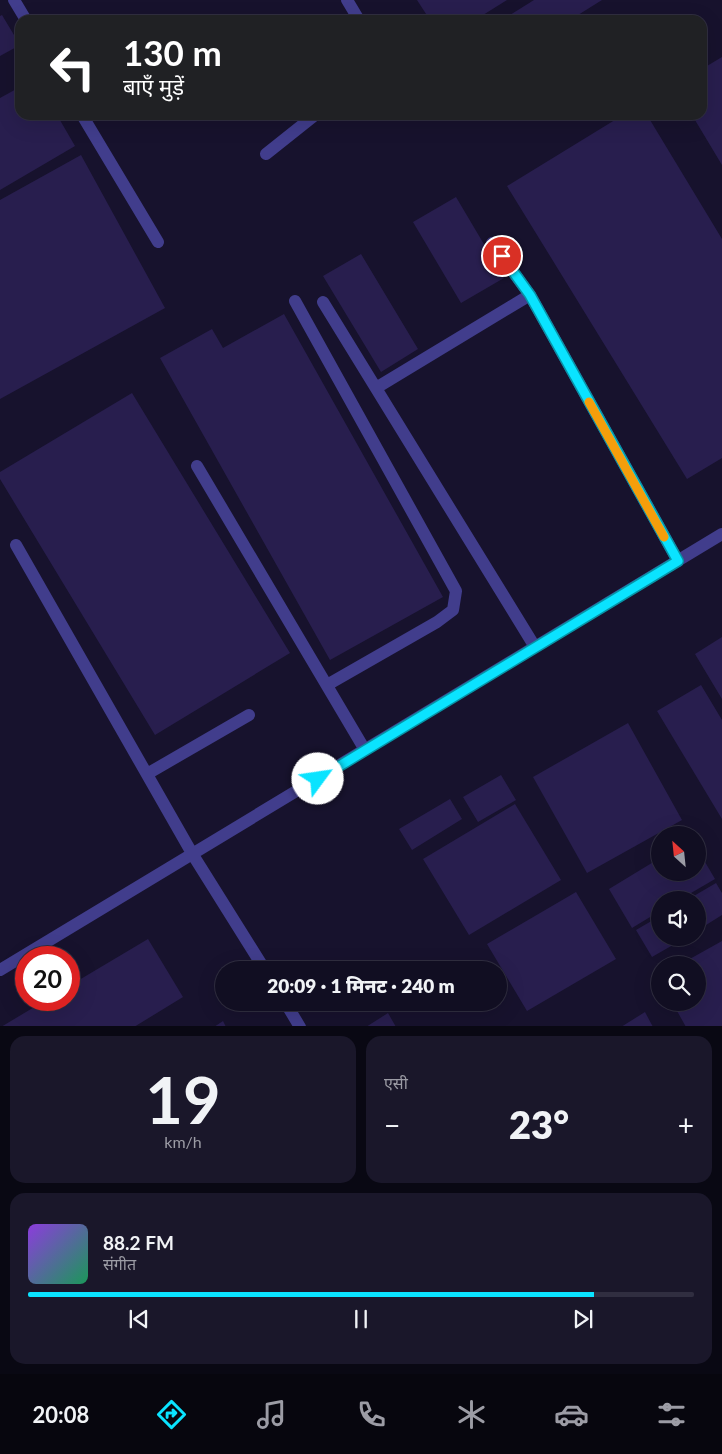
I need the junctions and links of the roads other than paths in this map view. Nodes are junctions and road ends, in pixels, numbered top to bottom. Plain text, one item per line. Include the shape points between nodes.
1 (14, 0) edge
2 (347, 0) edge
3 (23, 15) edge
4 (356, 15) edge
5 (85, 120) edge
6 (310, 120) edge
7 (266, 154) dead end
8 (158, 242) dead end
9 (492, 243) dead end
10 (530, 295) junction
11 (295, 301) dead end
12 (323, 302) dead end
13 (376, 388) junction
14 (197, 466) dead end
15 (722, 534) edge
16 (16, 545) dead end
17 (678, 561) junction
18 (536, 647) junction
19 (327, 685) junction
20 (249, 716) dead end
21 (365, 750) junction
22 (146, 774) junction
23 (193, 855) junction
24 (259, 961) edge
25 (0, 970) edge
26 (291, 1011) edge
27 (300, 1026) edge

1 - 3 lane
2 - 4 lane
5 - 8 lane
6 - 7 lane
9 - 10 lane
10 - 13 lane
10 - 17 lane
11 - 19 lane via 456,592 453,610 437,622
12 - 13 lane
13 - 18 lane
14 - 19 lane
15 - 17 lane
16 - 22 lane
17 - 18 lane
18 - 21 lane
19 - 21 lane
20 - 22 lane
21 - 23 lane
22 - 23 lane
23 - 24 lane
23 - 25 lane
26 - 27 lane

